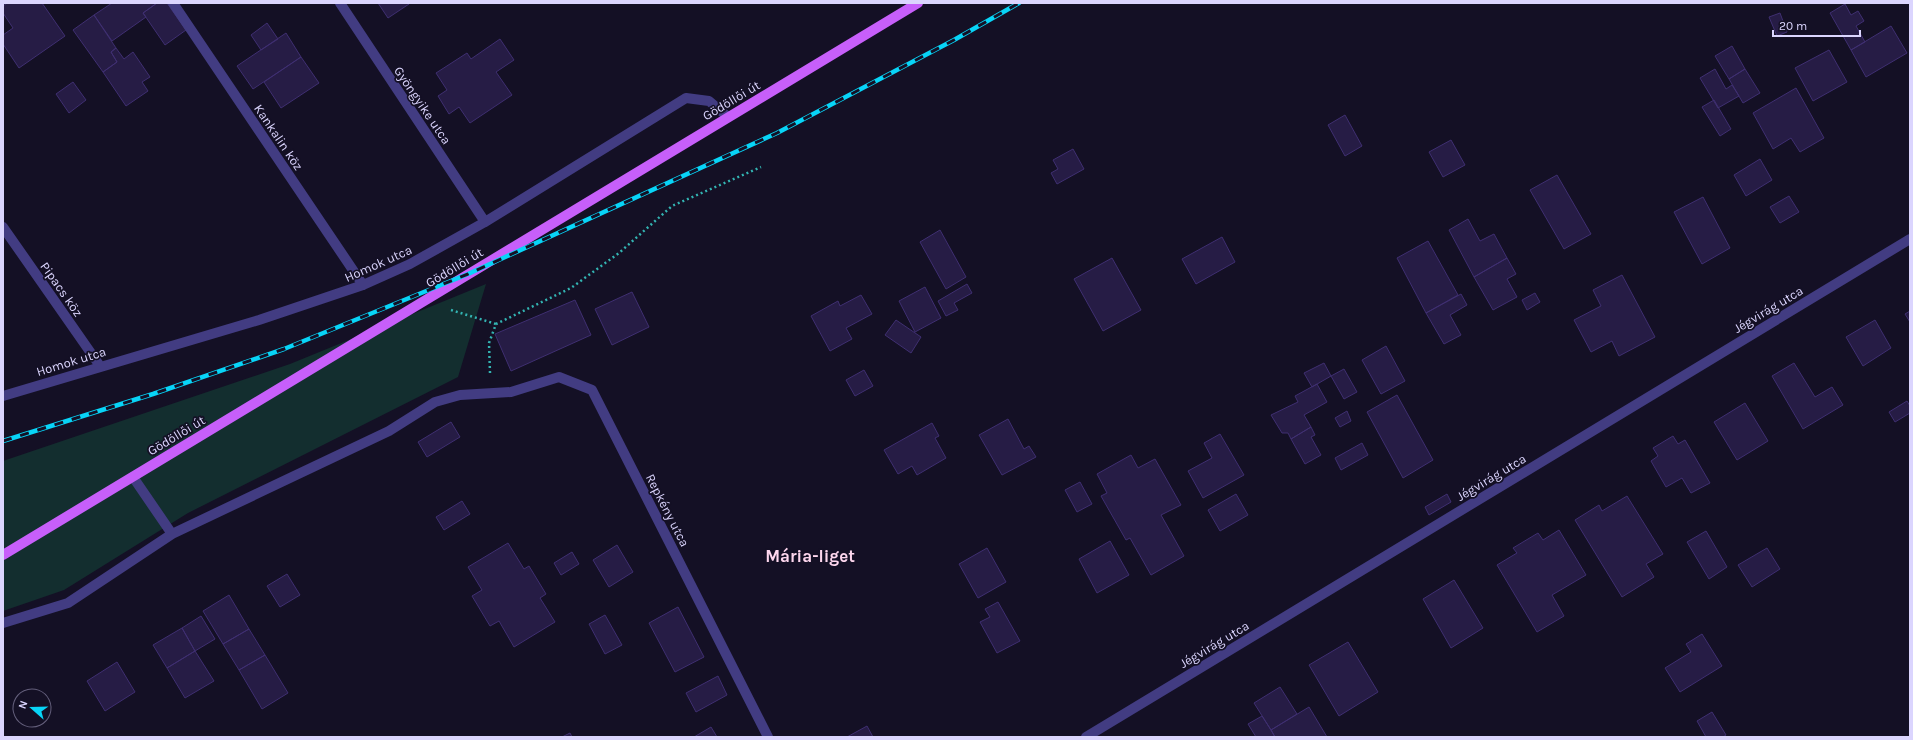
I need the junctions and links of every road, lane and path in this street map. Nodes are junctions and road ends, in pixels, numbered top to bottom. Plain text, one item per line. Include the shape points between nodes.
1 (173, 3) edge
2 (340, 3) edge
3 (918, 3) edge
4 (728, 117) junction
5 (761, 167) dead end
6 (485, 222) junction
7 (3, 227) edge
8 (1910, 239) edge
9 (363, 285) junction
10 (423, 301) junction
11 (496, 324) junction
12 (100, 366) junction
13 (491, 394) junction
14 (3, 396) edge
15 (133, 476) junction
16 (172, 534) junction
17 (3, 555) edge
18 (3, 623) edge
19 (768, 737) edge
20 (1086, 737) edge

1 - 9 street, Kankalin köz
2 - 6 street, Gyöngyike utca
3 - 4 main road, Gödöllői út
4 - 6 street, Homok utca via 709,101 686,98
4 - 10 main road, Gödöllői út
5 - 11 path via 672,206 619,253 572,288
6 - 9 street, Homok utca via 410,264
7 - 12 street, Pipacs köz
8 - 20 street, Jégvirág utca
9 - 12 street, Homok utca via 259,320
10 - 11 path
10 - 15 main road, Gödöllői út
11 - 13 path via 489,343
12 - 14 street, Homok utca
13 - 16 street, Repkény utca via 460,395 435,402 389,431
13 - 19 street, Repkény utca via 511,392 559,377 592,390
15 - 16 street
15 - 17 main road, Gödöllői út
16 - 18 street, Repkény utca via 68,603

